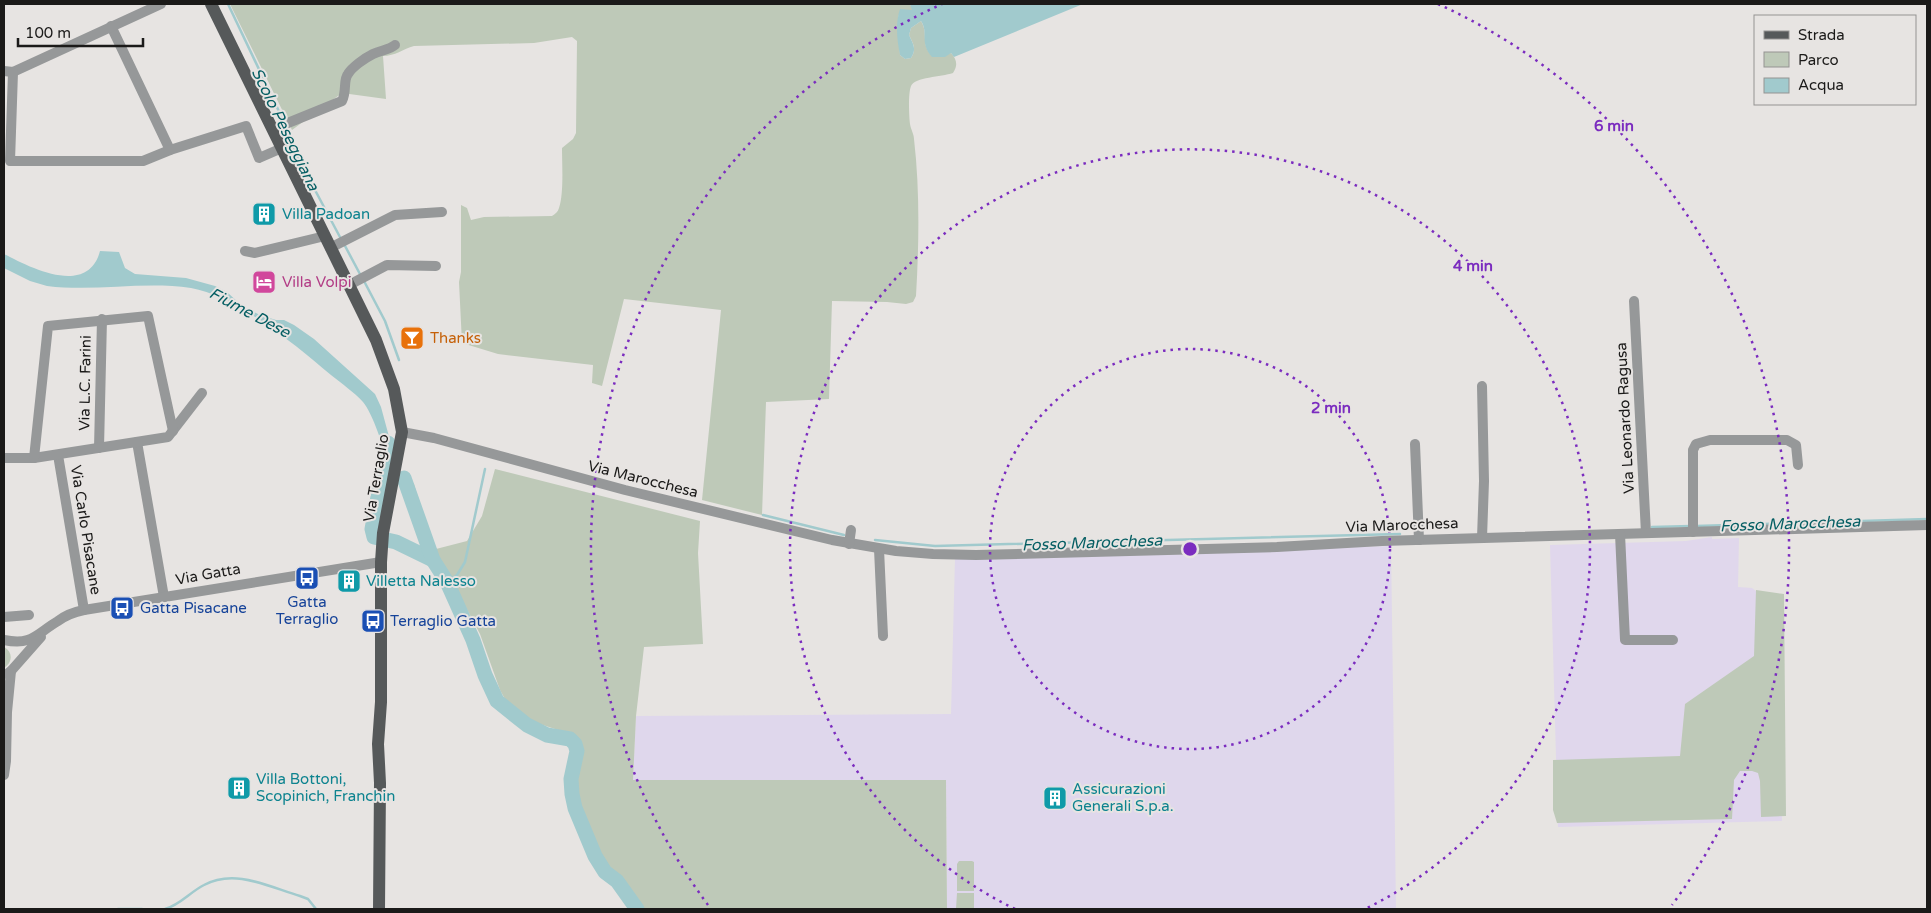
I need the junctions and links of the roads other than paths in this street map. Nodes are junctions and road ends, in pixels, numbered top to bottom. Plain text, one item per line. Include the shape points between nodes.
1 (161, 4) edge
2 (211, 4) edge
3 (111, 26) junction
4 (396, 45) dead end
5 (8, 72) edge
6 (281, 126) junction
7 (170, 150) junction
8 (278, 150) junction
9 (442, 212) dead end
10 (324, 236) junction
11 (339, 244) junction
12 (245, 251) dead end
13 (436, 266) dead end
14 (358, 280) junction
15 (1634, 301) dead end
16 (102, 319) junction
17 (1482, 386) dead end
18 (202, 393) dead end
19 (174, 431) junction
20 (402, 432) junction
21 (136, 442) junction
22 (1415, 444) dead end
23 (100, 448) junction
24 (58, 455) junction
25 (4, 458) edge
26 (34, 458) junction
27 (1798, 465) dead end
28 (1927, 525) edge
29 (1693, 528) junction
30 (851, 530) dead end
31 (1646, 533) junction
32 (1620, 534) junction
33 (1482, 538) junction
34 (1419, 540) junction
35 (849, 544) junction
36 (879, 549) junction
37 (381, 562) junction
38 (164, 597) junction
39 (84, 610) junction
40 (29, 615) dead end
41 (4, 618) edge
42 (45, 631) junction
43 (883, 636) dead end
44 (5, 640) edge
45 (1673, 640) dead end
46 (10, 671) edge
47 (5, 708) edge
48 (4, 775) edge
49 (379, 909) edge

1 - 3 street
2 - 6 main road, Via Terraglio
3 - 5 street
3 - 7 street
4 - 6 street via 374,54 348,74 342,101
5 - 7 street via 10,161 143,161
6 - 8 main road, Via Terraglio
7 - 8 street via 246,126 259,158
8 - 10 main road, Via Terraglio
9 - 11 street via 395,215
10 - 11 main road, Via Terraglio
10 - 12 street via 255,252
11 - 14 main road, Via Terraglio
13 - 14 street via 387,265
14 - 20 main road, Via Terraglio via 398,404
15 - 31 street, Via Leonardo Ragusa
16 - 19 street via 148,316
16 - 23 street, Via L.C. Farini
16 - 26 street via 48,326
17 - 33 street
18 - 19 street
19 - 21 street via 168,437
20 - 35 street, Via Marocchesa
20 - 37 main road, Via Terraglio
21 - 23 street
21 - 38 street
22 - 34 street
23 - 24 street
24 - 26 street
24 - 39 street, Via Carlo Pisacane
25 - 26 street
27 - 29 street via 1796,445 1787,440 1710,440 1696,444 1693,450
28 - 29 street, Via Marocchesa
29 - 31 street, Via Marocchesa
30 - 35 street
31 - 32 street, Via Marocchesa
32 - 33 street, Via Marocchesa
32 - 45 street via 1625,640
33 - 34 street, Via Marocchesa
34 - 36 street, Via Marocchesa via 976,555
35 - 36 street, Via Marocchesa
36 - 43 street
37 - 38 street, Via Gatta
37 - 49 main road, Via Terraglio
38 - 39 street, Via Gatta
39 - 42 street, Via Gatta via 62,618
40 - 41 street
42 - 44 street, Via Gatta via 26,642
42 - 46 street, Via Gatta
44 - 46 street, Via Gatta via 18,655
46 - 47 street, Via Gatta
47 - 48 street, Via Gatta

